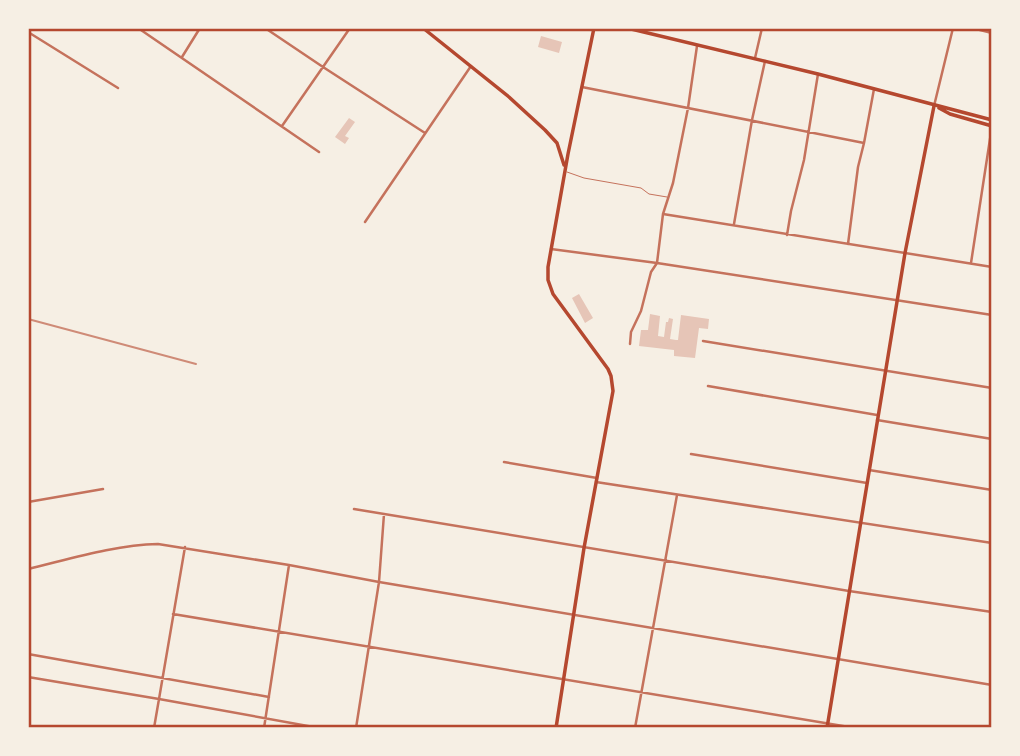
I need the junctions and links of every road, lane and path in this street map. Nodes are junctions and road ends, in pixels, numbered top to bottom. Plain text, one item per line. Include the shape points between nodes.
1 (138, 28) edge
2 (200, 28) edge
3 (265, 28) edge
4 (350, 28) edge
5 (423, 28) edge
6 (594, 28) edge
7 (627, 28) edge
8 (762, 28) edge
9 (953, 28) edge
10 (972, 28) edge
11 (28, 32) edge
12 (992, 33) edge
13 (697, 46) junction
14 (182, 57) junction
15 (755, 58) junction
16 (765, 61) junction
17 (471, 66) junction
18 (323, 67) junction
19 (818, 74) junction
20 (582, 87) junction
21 (118, 88) dead end
22 (874, 89) junction
23 (934, 106) junction
24 (688, 108) junction
25 (752, 120) junction
26 (992, 120) edge
27 (992, 126) edge
28 (281, 127) junction
29 (807, 132) junction
30 (425, 133) junction
31 (864, 143) junction
32 (319, 152) dead end
33 (565, 171) junction
34 (669, 197) junction
35 (663, 214) junction
36 (365, 222) dead end
37 (734, 224) junction
38 (787, 234) junction
39 (848, 244) junction
40 (551, 249) junction
41 (905, 253) junction
42 (657, 263) junction
43 (971, 263) junction
44 (992, 267) edge
45 (897, 301) junction
46 (992, 315) edge
47 (703, 341) dead end
48 (630, 344) dead end
49 (885, 370) junction
50 (708, 386) dead end
51 (992, 388) edge
52 (878, 418) junction
53 (992, 439) edge
54 (691, 454) dead end
55 (504, 462) dead end
56 (869, 470) junction
57 (597, 480) junction
58 (867, 483) junction
59 (103, 489) dead end
60 (992, 490) edge
61 (677, 495) junction
62 (28, 502) edge
63 (354, 509) dead end
64 (384, 514) junction
65 (860, 523) junction
66 (992, 543) edge
67 (185, 547) junction
68 (584, 548) junction
69 (665, 560) junction
70 (289, 565) junction
71 (28, 569) edge
72 (379, 582) junction
73 (849, 591) junction
74 (992, 612) edge
75 (173, 614) junction
76 (574, 615) junction
77 (652, 629) junction
78 (279, 632) junction
79 (370, 646) junction
80 (28, 654) edge
81 (838, 660) junction
82 (28, 677) edge
83 (163, 677) junction
84 (564, 680) junction
85 (992, 685) edge
86 (640, 691) junction
87 (269, 697) junction
88 (159, 699) junction
89 (266, 718) junction
90 (827, 726) edge
91 (154, 728) edge
92 (264, 728) edge
93 (319, 728) edge
94 (356, 728) edge
95 (556, 728) edge
96 (635, 728) edge
97 (855, 728) edge

1 - 14 street
2 - 14 street
3 - 18 street
4 - 18 street
5 - 17 main road
6 - 20 main road
7 - 13 main road
8 - 15 street
9 - 23 street
10 - 12 street
11 - 21 street
13 - 15 main road
13 - 24 street
14 - 28 street
15 - 16 main road
16 - 19 main road
16 - 25 street
17 - 30 street
17 - 33 main road via 551,136
18 - 28 street
18 - 30 street
19 - 22 main road
19 - 29 street
20 - 24 street
20 - 33 main road
22 - 23 main road
22 - 31 street
23 - 26 main road
23 - 27 main road
23 - 41 main road
24 - 25 street
24 - 34 street
25 - 29 street
25 - 37 street
27 - 43 street
28 - 32 street
29 - 31 street
29 - 38 street
30 - 36 street
31 - 39 street
33 - 34 lane
33 - 40 main road
34 - 35 street
35 - 37 street
35 - 42 street
37 - 38 street
38 - 39 street
39 - 41 street
40 - 42 street
40 - 57 main road via 548,280 553,294 611,376 613,391
41 - 43 street
41 - 45 main road
42 - 45 street
42 - 48 street
43 - 44 street
45 - 46 street
45 - 49 main road
47 - 49 street
49 - 51 street
49 - 52 main road
50 - 52 street
52 - 53 street
52 - 56 main road
54 - 58 street
55 - 57 street
56 - 58 main road
56 - 60 street
57 - 61 street
57 - 68 main road
58 - 65 main road
59 - 62 street
61 - 65 street
61 - 69 street
63 - 64 street
64 - 68 street
64 - 72 street
65 - 66 street
65 - 73 main road
67 - 70 street
67 - 71 street via 141,544
67 - 75 street
68 - 69 street
68 - 76 main road
69 - 73 street
69 - 77 street
70 - 72 street
70 - 78 street
72 - 76 street
72 - 79 street
73 - 74 street
73 - 81 main road
75 - 78 street
75 - 83 street
76 - 77 street
76 - 84 main road
77 - 81 street
77 - 86 street
78 - 79 street
78 - 87 street
79 - 84 street
79 - 94 street
80 - 83 street
81 - 85 street
81 - 90 main road
82 - 88 street
83 - 87 street
83 - 88 street
84 - 86 street
84 - 95 main road
86 - 90 street
86 - 96 street
87 - 89 street
88 - 89 street
88 - 91 street
89 - 92 street
89 - 93 street
90 - 97 street

